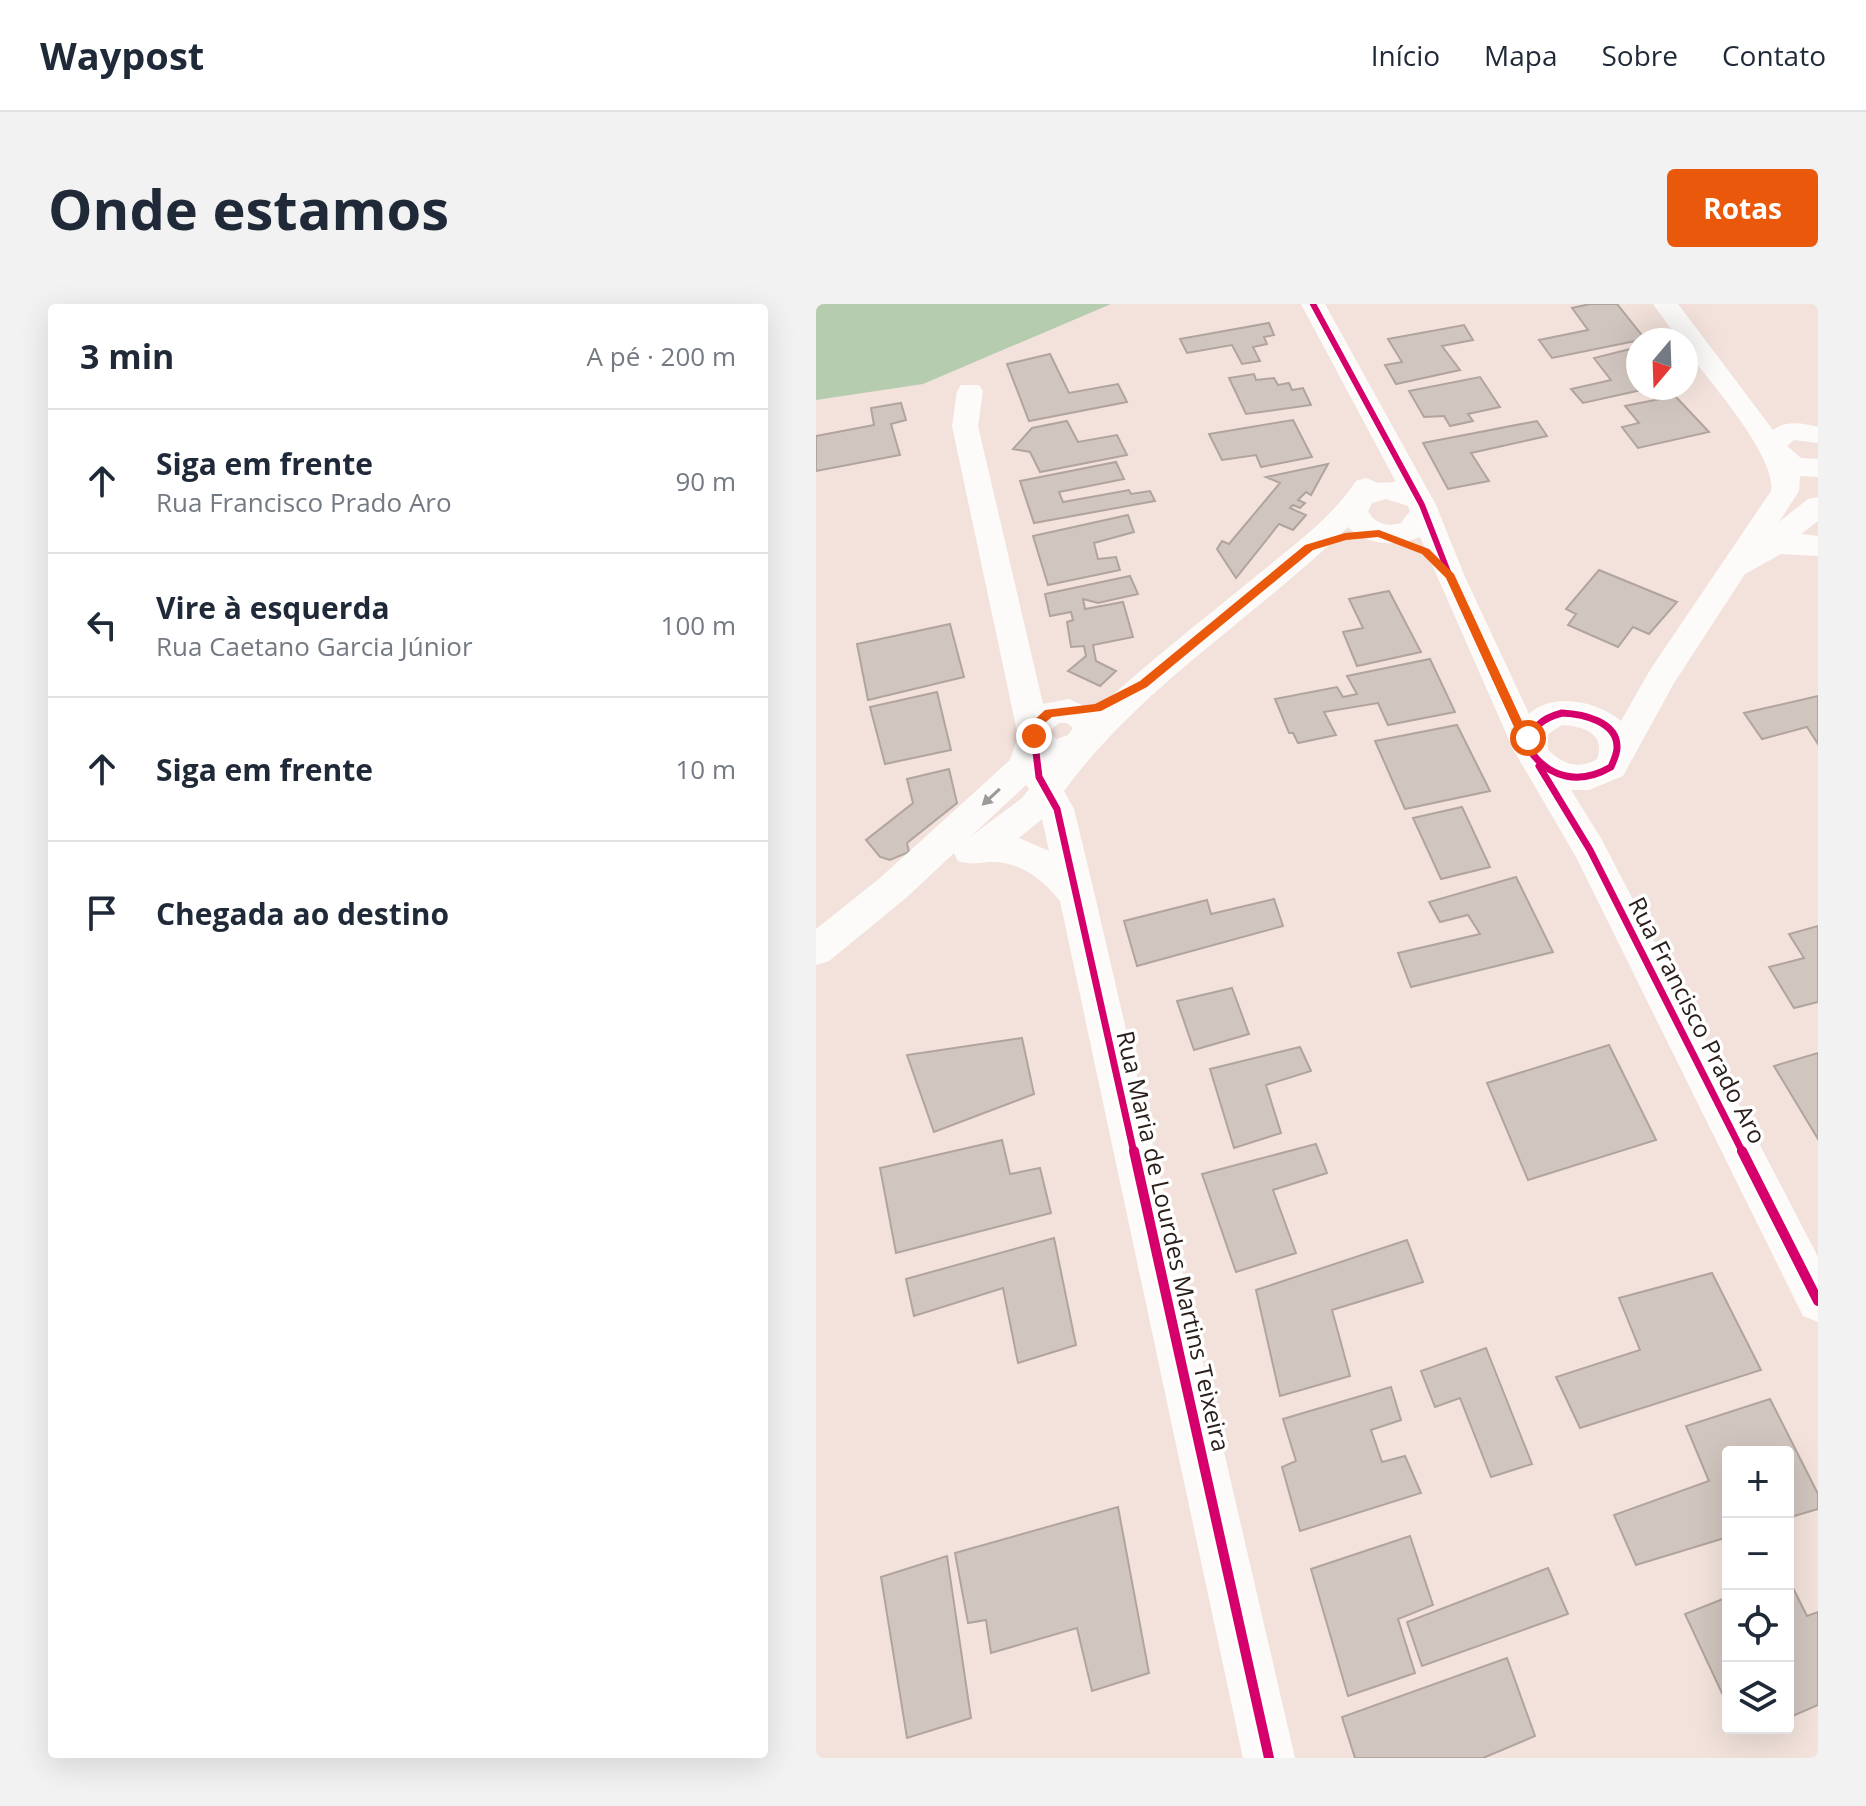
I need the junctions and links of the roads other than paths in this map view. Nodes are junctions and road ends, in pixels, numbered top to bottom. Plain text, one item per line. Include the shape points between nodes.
1 (1313, 304) edge
2 (1665, 304) edge
3 (970, 391) dead end
4 (1738, 400) junction
5 (1813, 431) edge
6 (1384, 440) junction
7 (1779, 457) junction
8 (1818, 468) edge
9 (1818, 484) edge
10 (1358, 500) junction
11 (1818, 504) edge
12 (1420, 505) junction
13 (1379, 534) junction
14 (1818, 546) edge
15 (1766, 547) junction
16 (1309, 548) junction
17 (1736, 567) junction
18 (1450, 577) junction
19 (1019, 668) junction
20 (1494, 670) junction
21 (1661, 678) junction
22 (1576, 713) junction
23 (1075, 721) junction
24 (1034, 732) junction
25 (1532, 755) junction
26 (1609, 766) junction
27 (1047, 790) junction
28 (984, 847) junction
29 (1590, 850) junction
30 (893, 888) junction
31 (1077, 896) junction
32 (816, 950) edge
33 (1818, 1301) edge
34 (1269, 1758) edge

1 - 6 street, Rua Francisco Prado Aro
2 - 4 street
3 - 19 street, Rua Maria de Lourdes Martins Teixeira via 965,426
4 - 5 street via 1773,423
4 - 7 street
5 - 7 street via 1779,435
6 - 10 street via 1379,462
6 - 12 street, Rua Francisco Prado Aro
7 - 8 street via 1799,467
7 - 11 street
7 - 17 street via 1787,479 1785,491
9 - 11 street
10 - 12 street via 1386,490 1408,493
10 - 13 street via 1355,517
10 - 16 street
11 - 15 street
12 - 13 street via 1422,519 1410,530
12 - 18 street, Rua Francisco Prado Aro
13 - 16 street via 1345,536
13 - 18 street, Rua Francisco Prado Aro via 1426,551
14 - 15 street via 1783,542
15 - 17 street
16 - 23 street via 1144,684
17 - 21 street
18 - 20 street, Rua Francisco Prado Aro
19 - 23 street
19 - 24 street, Rua Maria de Lourdes Martins Teixeira
20 - 22 street, Rua Francisco Prado Aro via 1533,702
20 - 25 street, Rua Francisco Prado Aro
21 - 22 street via 1625,706 1605,714
21 - 26 street, Rua Francisco Prado Aro
22 - 25 street via 1554,714 1533,727 1528,738
22 - 26 street via 1598,720 1615,737
23 - 24 street via 1068,750 1042,747
23 - 27 street
24 - 27 street, Rua Maria de Lourdes Martins Teixeira via 1039,777
24 -> 30 street via 1025,766
25 - 26 street via 1560,776 1574,779
25 - 29 street, Rua Francisco Prado Aro
26 - 29 street, Rua Francisco Prado Aro via 1583,810
27 - 28 street
27 - 31 street, Rua Maria de Lourdes Martins Teixeira via 1057,809
28 - 30 street via 960,853
28 - 31 street via 1039,859
29 - 33 street, Rua Francisco Prado Aro
30 - 32 street
31 - 34 street, Rua Maria de Lourdes Martins Teixeira

